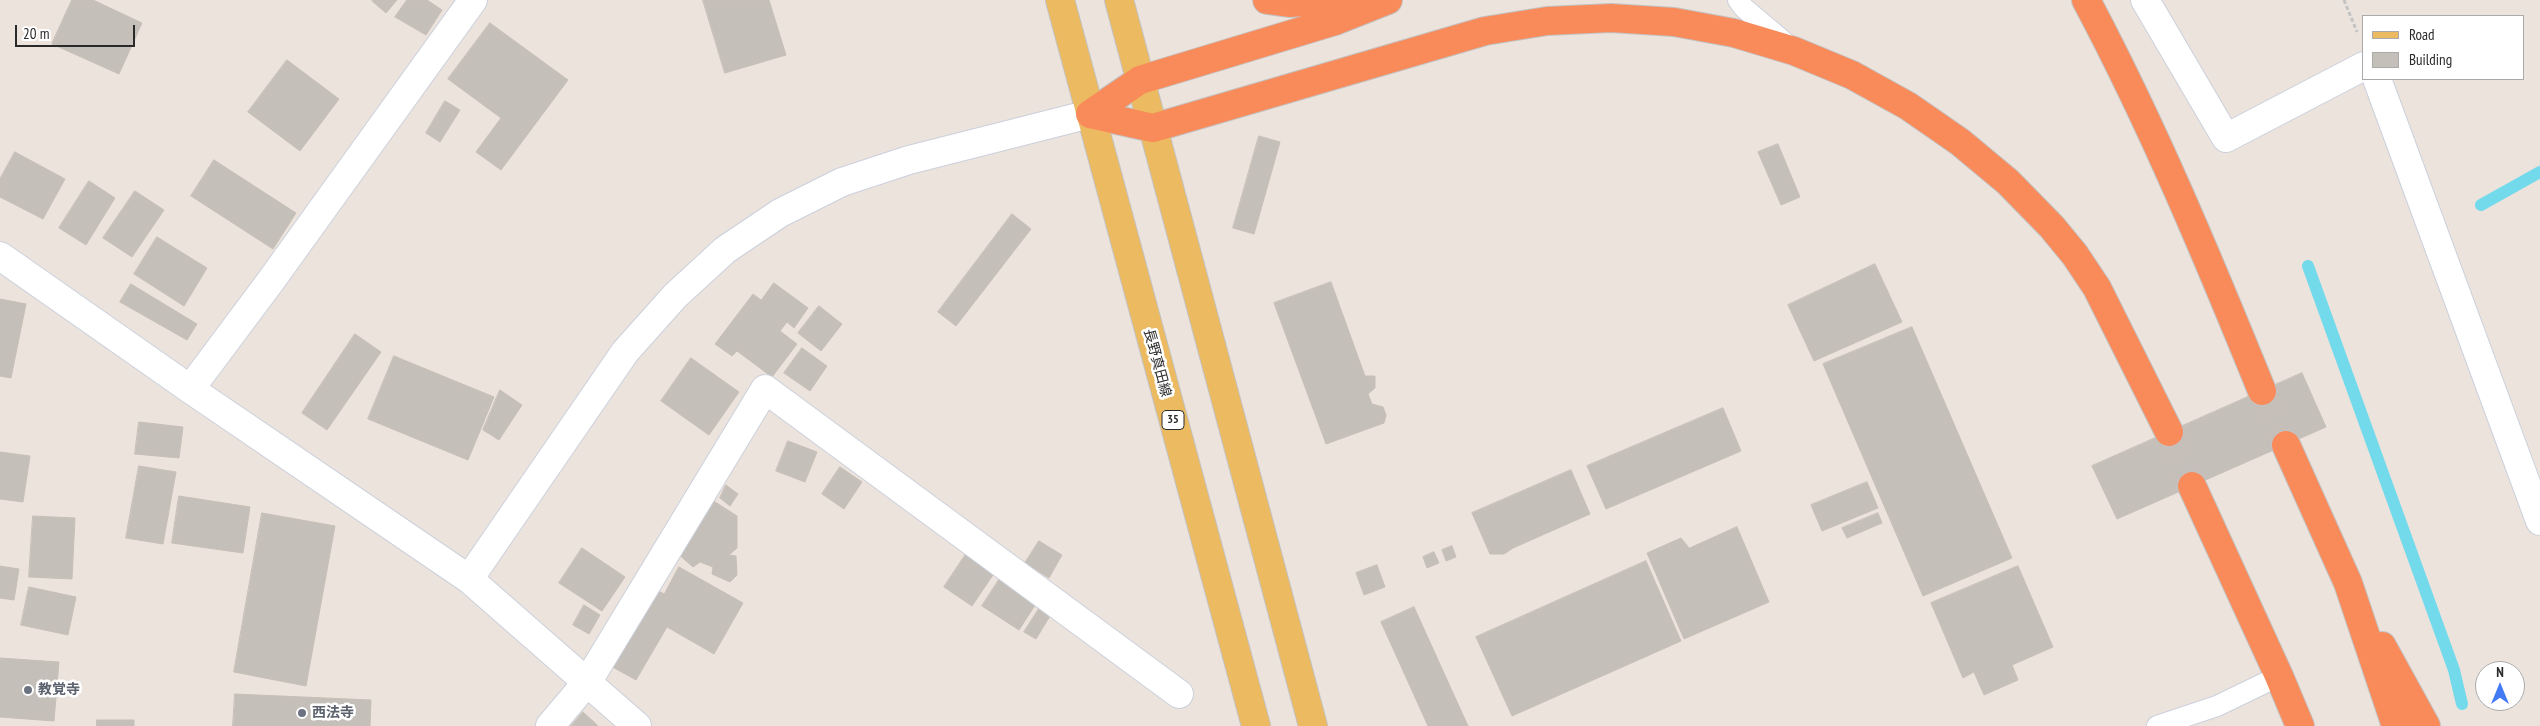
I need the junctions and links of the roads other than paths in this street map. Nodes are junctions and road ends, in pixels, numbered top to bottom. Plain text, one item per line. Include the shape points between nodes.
1 (473, 0) edge
2 (1060, 0) edge
3 (1119, 0) edge
4 (1266, 0) edge
5 (1336, 0) edge
6 (1388, 0) edge
7 (1738, 0) edge
8 (2086, 0) edge
9 (2145, 0) edge
10 (1794, 50) junction
11 (2362, 67) edge
12 (1140, 80) junction
13 (2377, 80) edge
14 (1090, 114) junction
15 (1152, 128) junction
16 (0, 256) edge
17 (190, 389) junction
18 (2262, 391) tunnel mouth
19 (2169, 432) tunnel mouth
20 (2286, 444) tunnel mouth
21 (2192, 486) tunnel mouth
22 (2540, 520) edge
23 (469, 579) junction
24 (2348, 583) junction
25 (2280, 676) junction
26 (588, 681) junction
27 (1179, 694) dead end
28 (550, 726) edge
29 (637, 726) edge
30 (1256, 726) edge
31 (1313, 726) edge
32 (2157, 726) edge
33 (2300, 726) edge
34 (2308, 726) edge
35 (2396, 726) edge
36 (2426, 726) edge

1 - 17 street
2 - 14 main road, 長野真田線 / 35
3 - 12 main road
4 - 5 highway via 1289,3
6 - 12 highway via 1335,21
7 - 10 lane
8 - 18 highway via 2116,56 2195,227
9 - 11 street via 2226,138
10 - 15 highway via 1734,33 1674,22 1611,18 1548,21 1485,31
10 - 19 highway via 1852,75 1908,106 1960,142 2001,176 2052,227 2097,288
12 - 14 highway
12 - 15 main road
13 - 22 street
14 - 15 highway
14 - 23 street via 909,160 842,182 780,213 725,250 675,296 625,352
14 - 30 main road, 長野真田線 / 35
15 - 31 main road
16 - 17 street
17 - 23 street
20 - 24 highway
21 - 25 highway
23 - 26 street
24 - 35 highway
24 - 36 highway
25 - 32 lane via 2217,706
25 - 33 highway
25 - 34 highway
26 - 27 street via 765,389
26 - 28 street
26 - 29 street

